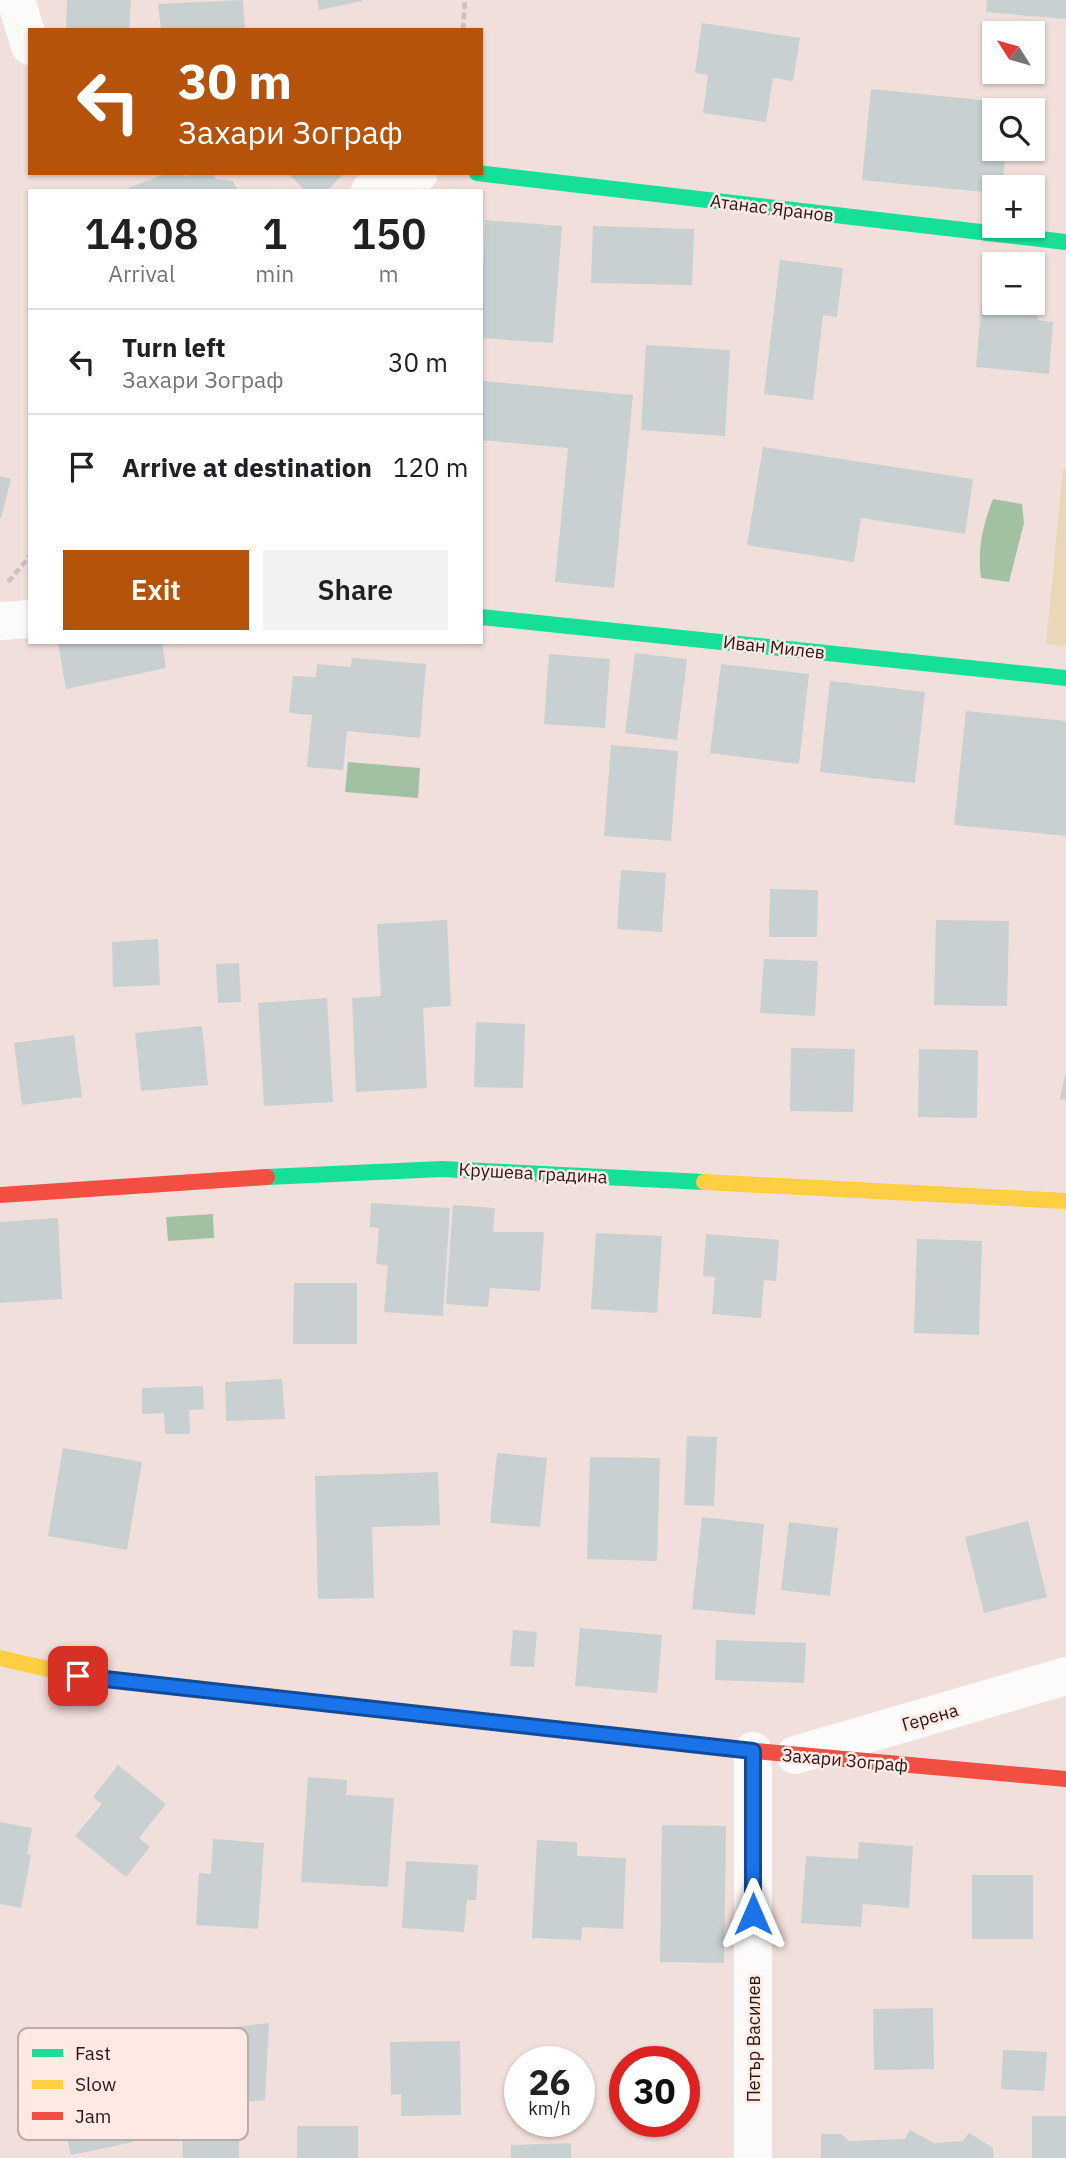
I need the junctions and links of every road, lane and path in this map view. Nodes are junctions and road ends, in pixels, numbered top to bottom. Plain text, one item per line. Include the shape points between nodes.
1 (16, 0) edge
2 (465, 0) edge
3 (463, 28) edge
4 (28, 39) edge
5 (483, 174) edge
6 (414, 175) edge
7 (375, 189) edge
8 (1066, 242) edge
9 (28, 558) edge
10 (7, 584) dead end
11 (483, 617) edge
12 (28, 619) edge
13 (0, 621) edge
14 (1066, 678) edge
15 (0, 1195) edge
16 (1066, 1201) edge
17 (0, 1658) edge
18 (1066, 1676) edge
19 (753, 1751) junction
20 (793, 1756) junction
21 (1066, 1779) edge
22 (753, 2158) edge

1 - 4 street
2 - 3 path
5 - 8 street, Атанас Яранов
6 - 7 street
9 - 10 path
11 - 14 street, Иван Милев
12 - 13 street
15 - 16 street, Крушева градина via 192,1180 442,1169
17 - 19 street, Захари Зограф via 78,1676
18 - 20 street, Герена
19 - 20 street, Захари Зограф
19 - 22 street, Петър Василев
20 - 21 street, Захари Зограф

